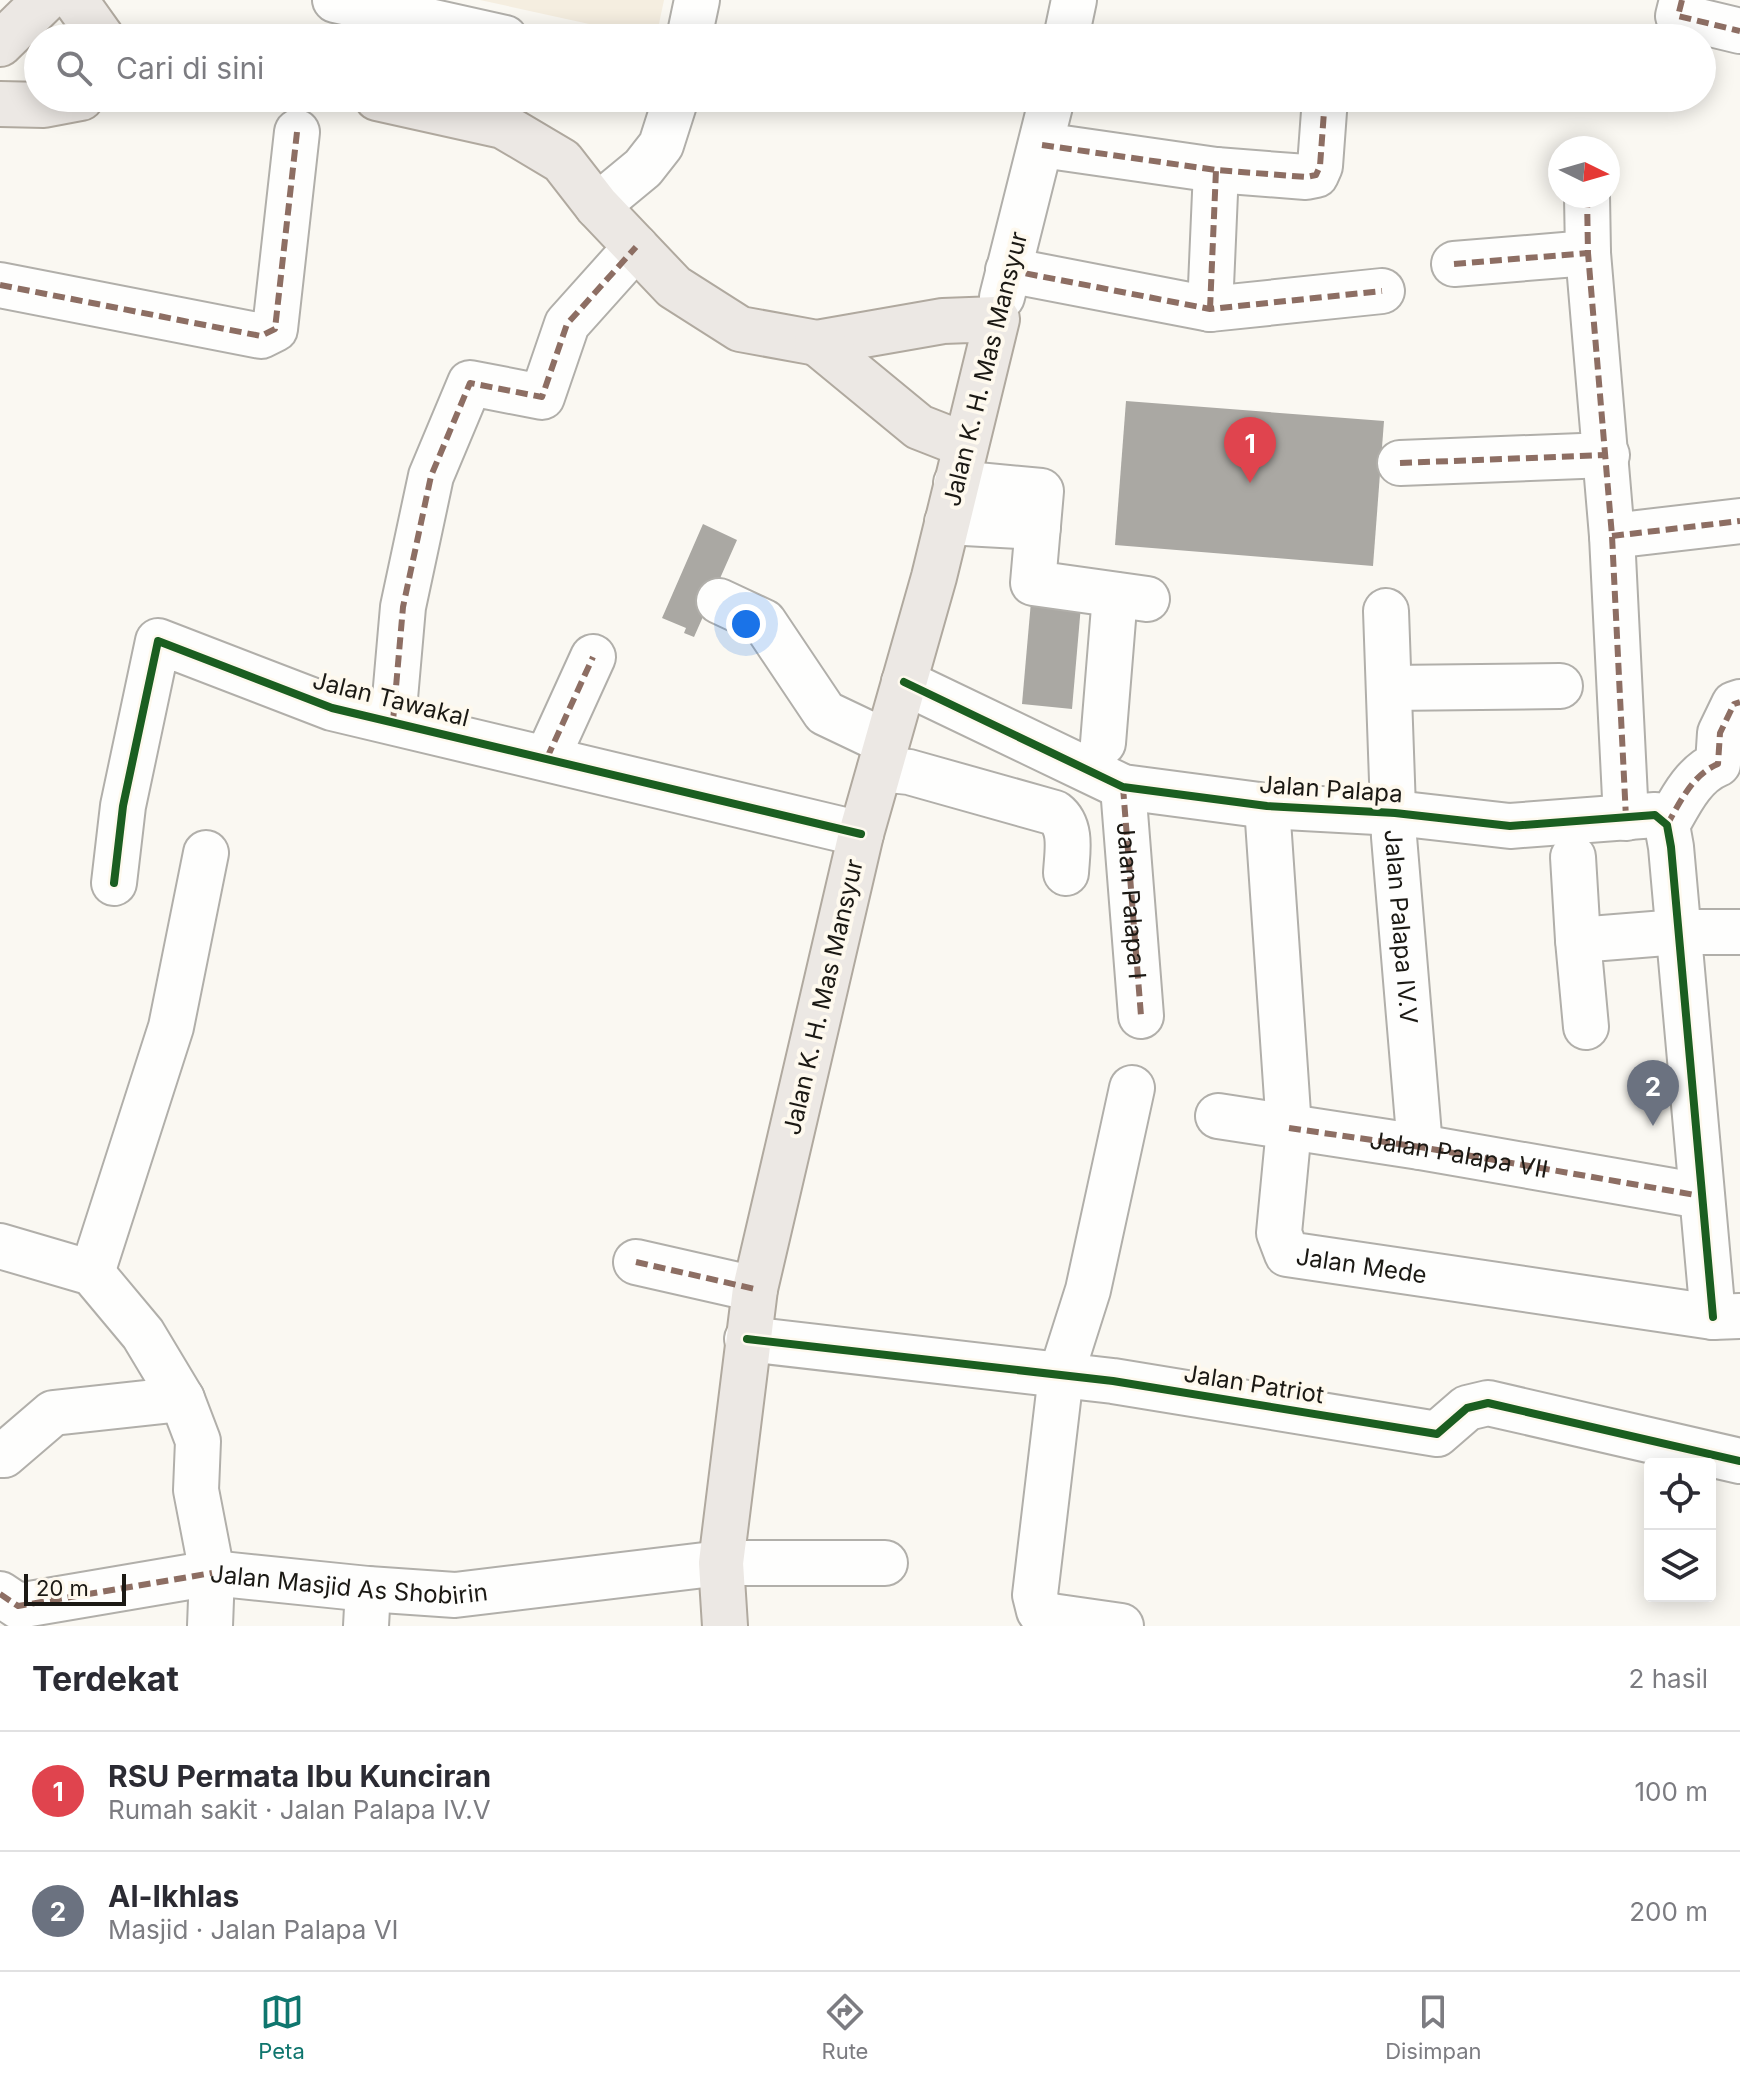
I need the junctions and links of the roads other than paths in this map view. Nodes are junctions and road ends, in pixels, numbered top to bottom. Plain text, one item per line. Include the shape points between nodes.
1 (45, 0) edge
2 (75, 0) edge
3 (335, 0) edge
4 (697, 0) edge
5 (1074, 0) edge
6 (1682, 0) edge
7 (92, 24) edge
8 (442, 24) edge
9 (692, 24) edge
10 (1069, 24) edge
11 (1711, 24) edge
12 (1716, 25) edge
13 (1740, 31) edge
14 (0, 44) edge
15 (0, 104) edge
16 (24, 105) edge
17 (440, 112) edge
18 (672, 112) edge
19 (1049, 112) edge
20 (1324, 112) edge
21 (297, 132) dead end
22 (1042, 145) junction
23 (1216, 170) junction
24 (597, 206) junction
25 (1587, 208) edge
26 (636, 247) junction
27 (1588, 253) junction
28 (1454, 264) dead end
29 (1008, 270) junction
30 (0, 285) edge
31 (1382, 291) dead end
32 (1210, 309) junction
33 (997, 319) junction
34 (817, 343) junction
35 (1607, 455) junction
36 (1400, 463) dead end
37 (956, 483) junction
38 (1740, 521) edge
39 (1612, 536) junction
40 (719, 601) dead end
41 (1386, 611) dead end
42 (593, 657) dead end
43 (904, 682) junction
44 (1560, 686) dead end
45 (1389, 688) junction
46 (1740, 702) edge
47 (393, 721) junction
48 (1103, 743) dead end
49 (883, 756) junction
50 (547, 758) junction
51 (1123, 787) junction
52 (1267, 806) junction
53 (1395, 813) junction
54 (1646, 822) junction
55 (861, 834) junction
56 (206, 853) dead end
57 (1573, 857) dead end
58 (1066, 873) dead end
59 (114, 883) dead end
60 (1678, 932) junction
61 (1740, 932) edge
62 (1578, 940) junction
63 (1141, 1016) dead end
64 (1586, 1027) dead end
65 (1132, 1088) dead end
66 (1218, 1116) dead end
67 (1289, 1128) junction
68 (1420, 1147) junction
69 (1701, 1196) junction
70 (0, 1246) edge
71 (636, 1262) dead end
72 (92, 1273) junction
73 (755, 1289) junction
74 (1726, 1317) edge
75 (747, 1339) junction
76 (1061, 1375) junction
77 (182, 1399) junction
78 (0, 1455) edge
79 (1740, 1461) edge
80 (721, 1563) junction
81 (885, 1563) dead end
82 (212, 1573) junction
83 (0, 1594) edge
84 (367, 1608) edge
85 (210, 1626) edge
86 (725, 1626) edge
87 (1121, 1626) edge

1 - 14 main road
2 - 7 main road
3 - 8 street
4 - 9 street
5 - 10 street
6 - 11 street via 1678,16
12 - 13 street
15 - 16 main road
17 - 24 main road via 503,126 562,161
18 - 24 street via 661,145 643,168
19 - 22 street, Jalan K. H. Mas Mansyur
20 - 23 street via 1316,175
21 - 30 street via 275,329 261,336
22 - 23 street
22 - 29 street, Jalan K. H. Mas Mansyur
23 - 32 street
24 - 26 main road
25 - 27 street
26 - 34 main road via 674,287 740,329
26 - 47 street via 567,324 542,397 470,383 431,476 403,607
27 - 28 street
27 - 35 street
29 - 32 street
29 - 33 street, Jalan K. H. Mas Mansyur
31 - 32 street
33 - 34 main road via 943,321
33 - 37 main road, Jalan K. H. Mas Mansyur
34 - 37 main road via 919,427
35 - 36 street
35 - 39 street
37 - 43 main road, Jalan K. H. Mas Mansyur
37 - 48 street via 1039,509 1033,583 1131,597
38 - 39 street
39 - 54 street
40 - 49 street via 764,622 825,713
41 - 45 street, Jalan Palapa IV.V
42 - 50 street
43 - 49 main road, Jalan K. H. Mas Mansyur
43 - 51 street, Jalan Palapa
44 - 45 street
45 - 53 street, Jalan Palapa IV.V
46 - 54 street via 1720,733 1718,764 1704,769 1685,795
47 - 50 street, Jalan Tawakal
47 - 59 street, Jalan Tawakal via 332,708 158,641 123,806
49 - 55 main road, Jalan K. H. Mas Mansyur
49 - 58 street via 909,772 1055,813 1068,837
50 - 55 street, Jalan Tawakal
51 - 52 street, Jalan Palapa
51 - 63 street, Jalan Palapa I
52 - 53 street, Jalan Palapa
52 - 67 street, Jalan Mede
53 - 54 street, Jalan Palapa via 1510,826
53 - 68 street, Jalan Palapa IV.V
54 - 60 street
55 - 73 main road, Jalan K. H. Mas Mansyur
56 - 72 street via 171,1027
57 - 62 street
60 - 61 street
60 - 62 street
60 - 69 street
62 - 64 street
65 - 76 street via 1088,1290
66 - 67 street, Jalan Palapa VII
67 - 68 street, Jalan Palapa VII
67 - 74 street, Jalan Mede via 1279,1233 1287,1254
68 - 69 street, Jalan Palapa VII
69 - 74 street
70 - 72 street
71 - 73 street
72 - 77 street, Jalan Masjid As Shobirin via 143,1334
73 - 75 main road, Jalan K. H. Mas Mansyur
75 - 76 street, Jalan Patriot
75 - 80 main road, Jalan K. H. Mas Mansyur
76 - 79 street, Jalan Patriot via 1437,1434 1467,1408 1488,1403
76 - 87 street via 1037,1607 1044,1615
77 - 78 street via 53,1413
77 - 82 street, Jalan Masjid As Shobirin via 198,1441 196,1490
80 - 81 street, Jalan Masjid As Shobirin
80 - 84 street, Jalan Masjid As Shobirin
80 - 86 main road, Jalan K. H. Mas Mansyur
82 - 83 street via 18,1606
82 - 84 street, Jalan Masjid As Shobirin
82 - 85 street

